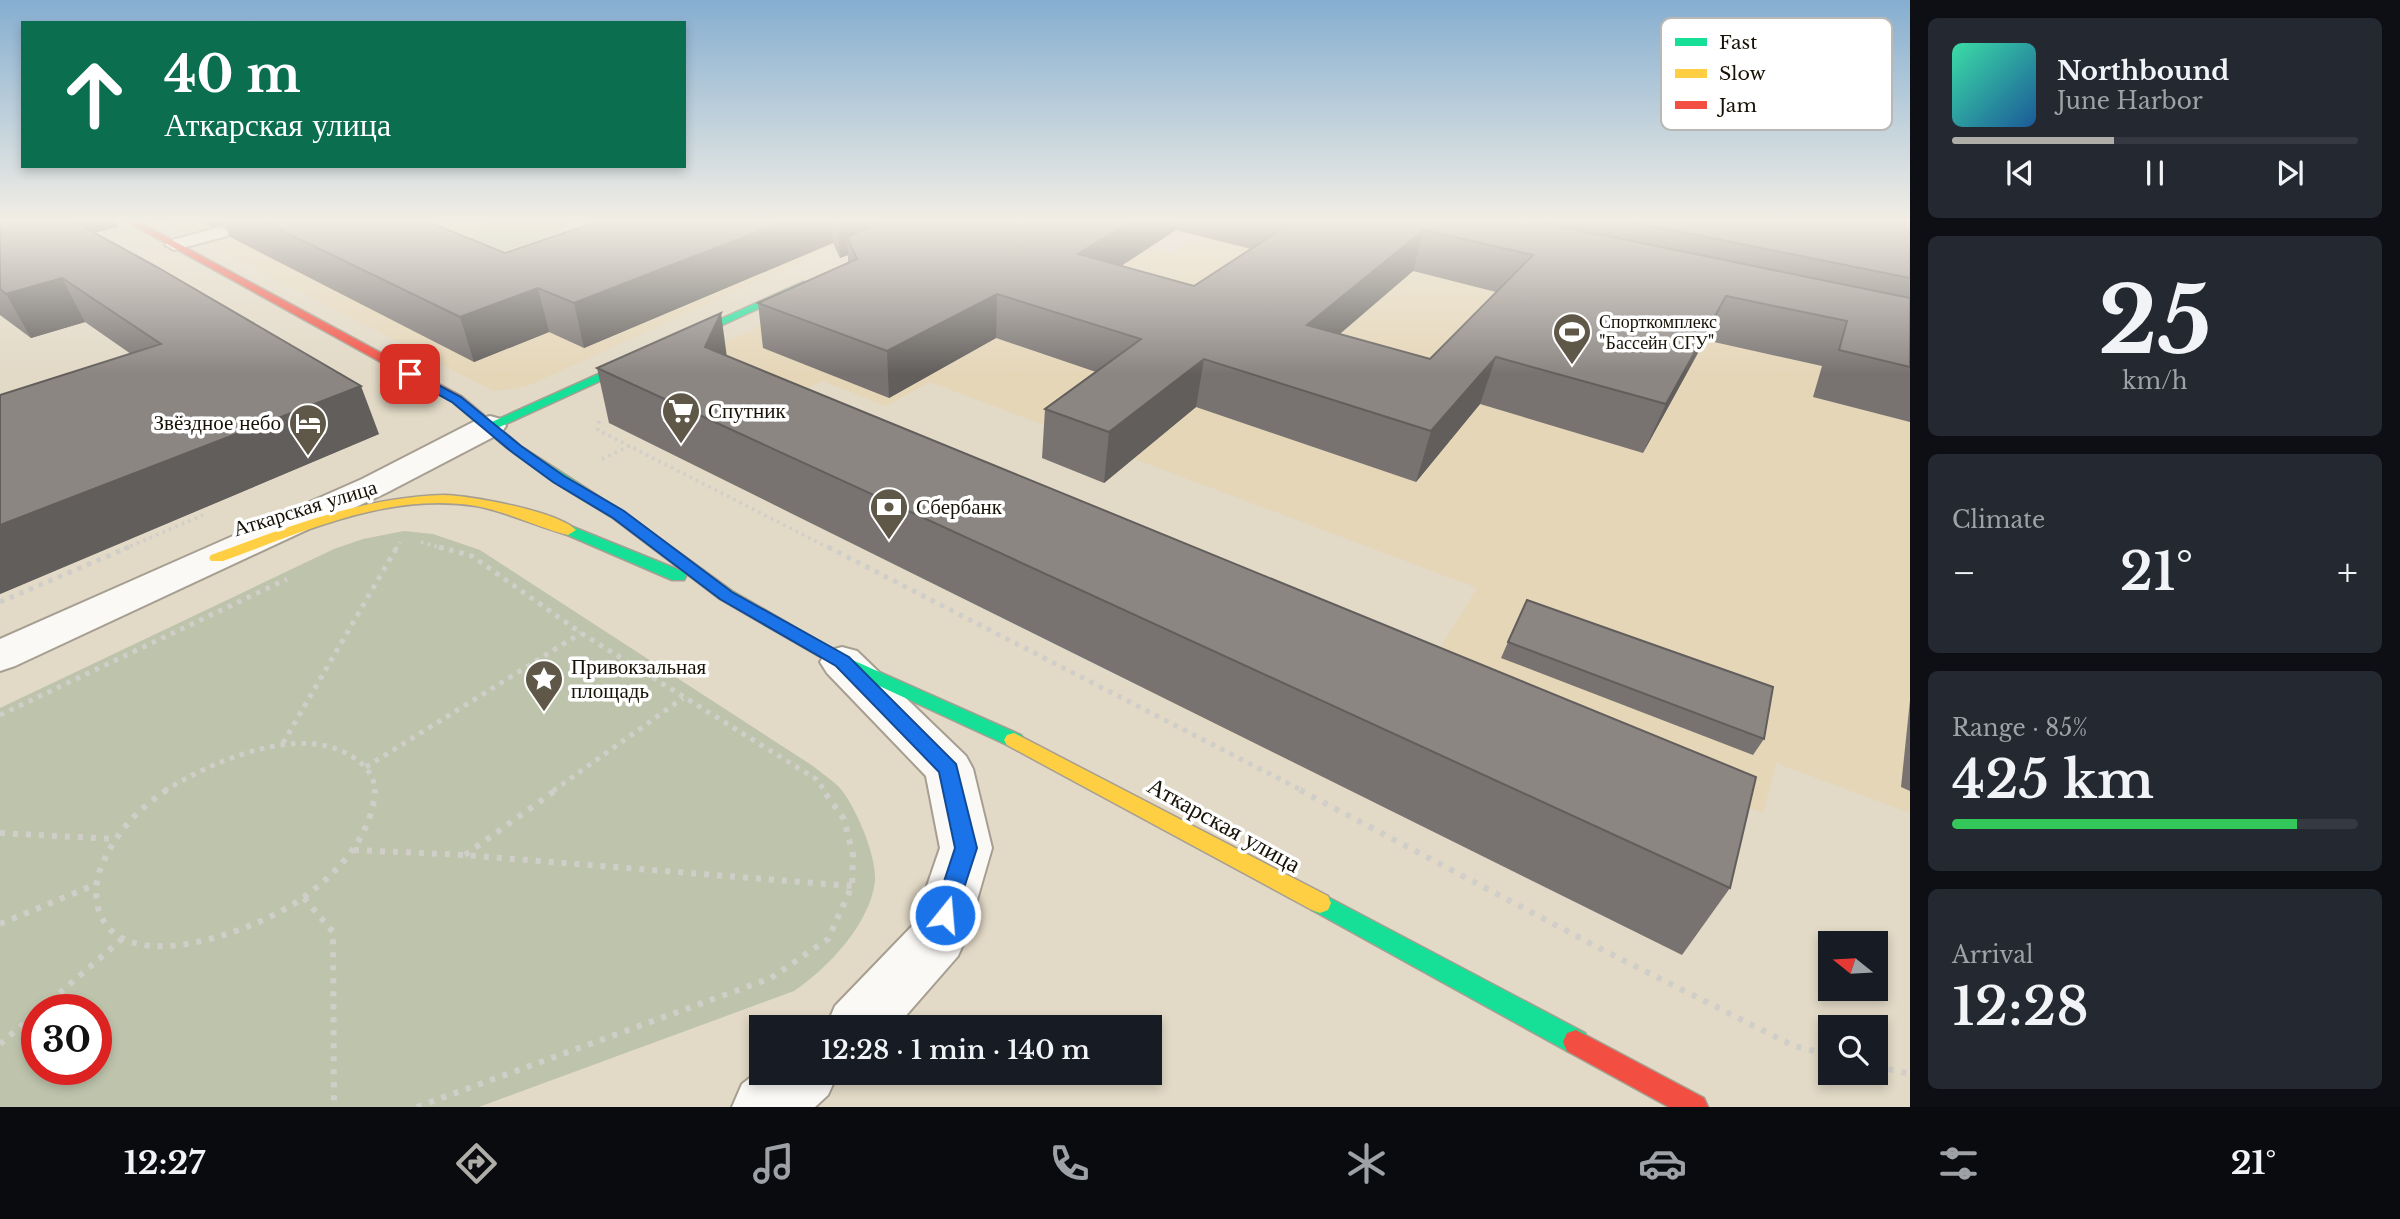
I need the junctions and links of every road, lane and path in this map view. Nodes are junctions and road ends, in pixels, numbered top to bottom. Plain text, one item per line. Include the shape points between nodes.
1 (221, 271) edge
2 (826, 276) edge
3 (556, 395) junction
4 (490, 426) junction
5 (205, 514) dead end
6 (401, 541) junction
7 (387, 543) dead end
8 (217, 558) junction
9 (297, 574) dead end
10 (726, 595) junction
11 (0, 602) edge
12 (581, 633) junction
13 (0, 656) edge
14 (842, 662) junction
15 (683, 698) junction
16 (0, 715) edge
17 (283, 744) junction
18 (366, 767) junction
19 (0, 833) edge
20 (114, 839) junction
21 (354, 850) junction
22 (464, 855) junction
23 (94, 885) junction
24 (852, 886) junction
25 (304, 898) junction
26 (0, 925) edge
27 (123, 938) junction
28 (58, 994) edge
29 (868, 1015) edge
30 (21, 1026) edge
31 (0, 1044) edge
32 (1818, 1052) edge
33 (1888, 1069) edge
34 (1910, 1074) edge
35 (792, 1085) edge
36 (334, 1107) edge
37 (417, 1107) edge
38 (765, 1107) edge
39 (1695, 1107) edge

1 - 4 street, Аткарская улица via 457,400
2 - 3 street
3 - 4 street
3 - 32 path via 600,417 598,429 1601,948 1794,1046
4 - 8 street via 374,486
4 - 10 street, Аткарская улица
5 - 11 path
6 - 7 path
6 - 12 path via 472,556
6 - 17 path
8 - 10 street, Аткарская улица via 348,514 393,503 444,499 527,516
8 - 13 street
9 - 16 path
10 - 14 street, Аткарская улица
12 - 15 path
12 - 18 path
14 - 29 street via 949,769 966,848 938,938
14 - 39 street, Аткарская улица via 1009,737 1133,801
15 - 22 path
15 - 24 path via 816,779 844,820 853,855
17 - 18 path via 318,744 346,751
17 - 20 path via 238,754 191,774 146,804
18 - 21 path via 375,803
19 - 20 path
20 - 23 path via 100,862
21 - 22 path
21 - 25 path
22 - 24 path
23 - 26 path
23 - 27 path via 94,907 105,924
24 - 37 path via 828,939 771,978
25 - 27 path via 242,931 208,941 148,945
25 - 36 path via 333,932
27 - 28 path
30 - 31 path
33 - 34 path
35 - 38 street

